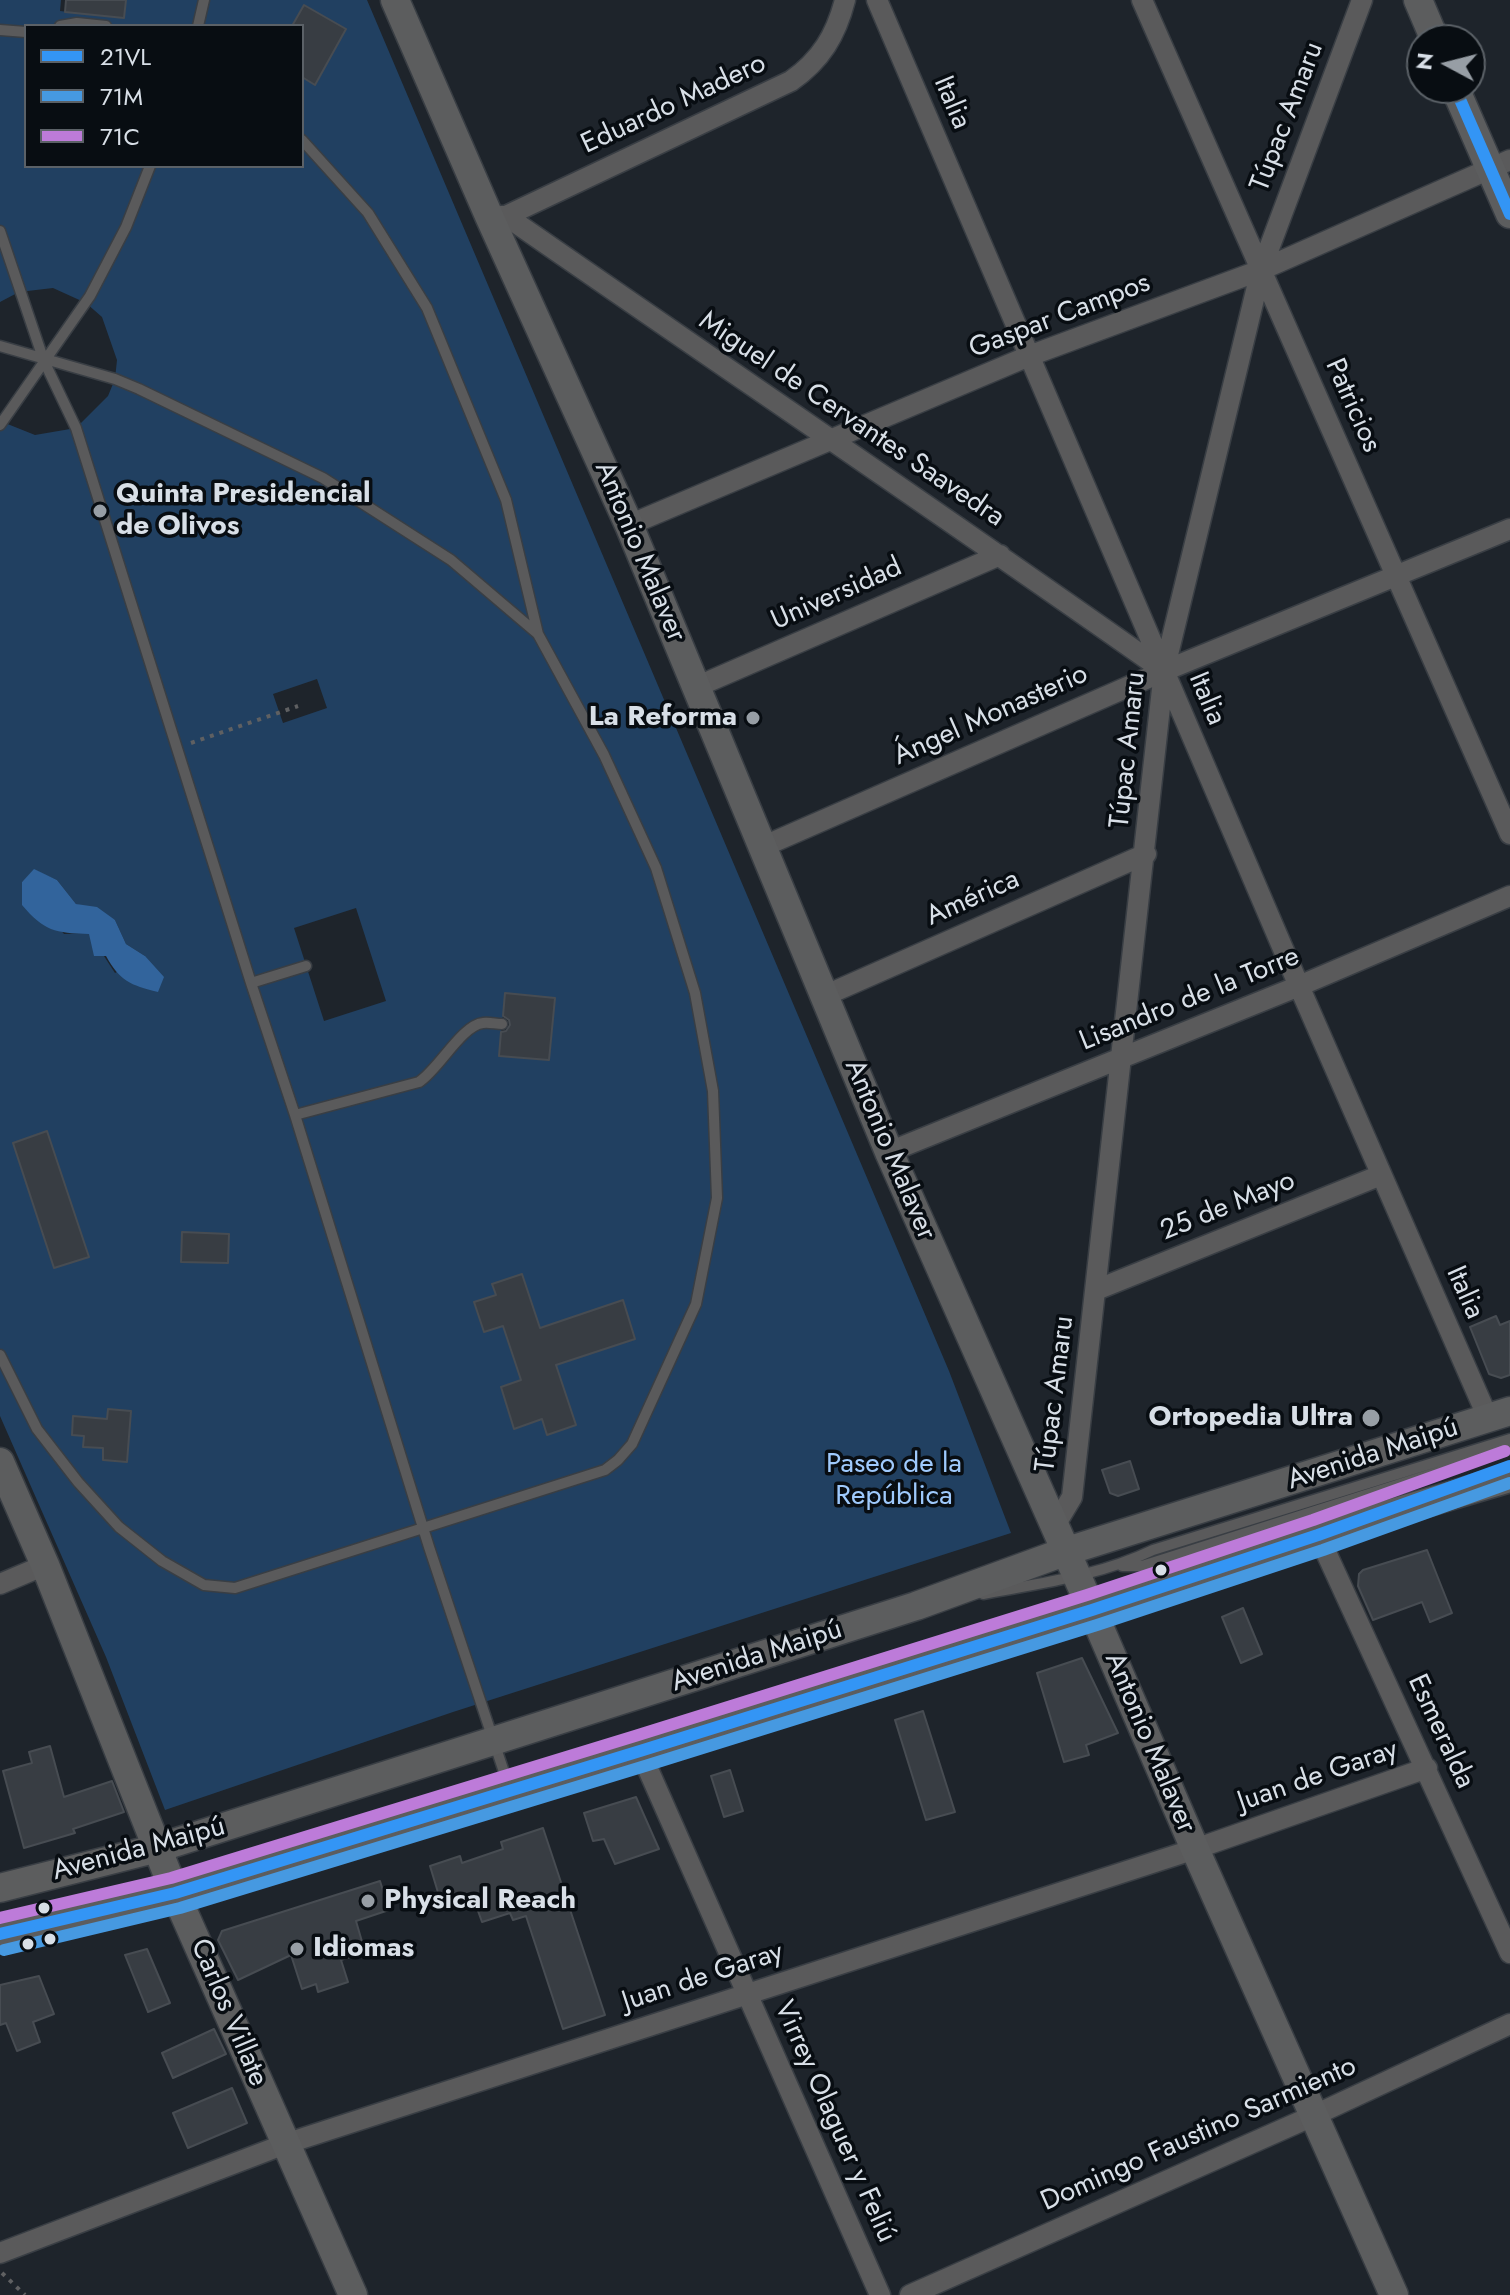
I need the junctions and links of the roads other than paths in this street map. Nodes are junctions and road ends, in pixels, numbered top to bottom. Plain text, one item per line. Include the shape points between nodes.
1 (204, 0) edge
2 (395, 0) edge
3 (845, 0) edge
4 (877, 0) edge
5 (1142, 0) edge
6 (1362, 0) edge
7 (1418, 0) edge
8 (198, 24) edge
9 (1428, 24) edge
10 (0, 30) edge
11 (24, 32) edge
12 (1464, 104) edge
13 (304, 142) edge
14 (1500, 164) edge
15 (149, 168) edge
16 (1510, 214) edge
17 (497, 216) junction
18 (0, 231) edge
19 (1261, 270) junction
20 (0, 346) edge
21 (1029, 356) junction
22 (44, 361) junction
23 (0, 425) edge
24 (831, 442) junction
25 (629, 525) junction
26 (1510, 529) edge
27 (1000, 555) junction
28 (1397, 578) junction
29 (538, 634) junction
30 (1164, 671) junction
31 (696, 687) junction
32 (1510, 834) edge
33 (762, 847) junction
34 (1146, 854) junction
35 (1510, 896) edge
36 (306, 966) dead end
37 (251, 983) junction
38 (1299, 986) junction
39 (824, 996) junction
40 (502, 1024) dead end
41 (1120, 1058) junction
42 (295, 1115) junction
43 (889, 1152) junction
44 (1381, 1175) junction
45 (1096, 1290) junction
46 (0, 1355) edge
47 (1499, 1415) edge
48 (1510, 1439) edge
49 (1510, 1449) edge
50 (0, 1462) edge
51 (1510, 1466) edge
52 (1433, 1468) junction
53 (1415, 1474) junction
54 (1390, 1476) junction
55 (1510, 1478) edge
56 (1395, 1487) junction
57 (1288, 1508) junction
58 (1291, 1520) junction
59 (1265, 1521) junction
60 (1236, 1524) junction
61 (423, 1526) junction
62 (1318, 1535) junction
63 (1239, 1536) junction
64 (1065, 1552) junction
65 (45, 1565) junction
66 (1120, 1566) junction
67 (0, 1584) edge
68 (1092, 1610) junction
69 (494, 1741) junction
70 (640, 1751) junction
71 (1427, 1768) junction
72 (510, 1791) junction
73 (158, 1848) junction
74 (1195, 1849) junction
75 (0, 1888) edge
76 (175, 1893) junction
77 (0, 1934) edge
78 (1510, 1953) edge
79 (747, 1993) junction
80 (1510, 2024) edge
81 (1315, 2115) junction
82 (285, 2144) junction
83 (0, 2253) edge
84 (353, 2295) edge
85 (880, 2295) edge
86 (910, 2295) edge
87 (1394, 2295) edge

1 - 8 lane
2 - 17 street, Antonio Malaver
3 - 17 street, Eduardo Madero via 830,43 791,81
4 - 21 street, Italia
5 - 19 street, Patricios
6 - 19 street, Túpac Amaru
7 - 9 street
10 - 11 lane
12 - 14 street
13 - 29 lane via 368,213 427,308 506,500
14 - 16 street
14 - 19 street, Gaspar Campos
15 - 22 lane via 90,296
17 - 24 street, Miguel de Cervantes Saavedra
17 - 25 street, Antonio Malaver
18 - 22 lane
19 - 21 street, Gaspar Campos
19 - 28 street, Patricios
19 - 30 street, Túpac Amaru
20 - 22 lane
21 - 24 street, Gaspar Campos
21 - 30 street, Italia
22 - 23 lane
22 - 29 lane via 139,389 323,478 451,560
22 - 37 lane via 76,428
24 - 25 street, Gaspar Campos
24 - 27 street, Miguel de Cervantes Saavedra
25 - 31 street, Antonio Malaver
26 - 28 street, Ángel Monasterio
27 - 30 street, Miguel de Cervantes Saavedra
27 - 31 street, Universidad
28 - 30 street, Ángel Monasterio
28 - 32 street, Patricios
29 - 61 lane via 604,755 656,868 695,993 713,1091 717,1198 696,1304 632,1444 618,1460 605,1470
30 - 33 street, Ángel Monasterio
30 - 34 street, Túpac Amaru
30 - 38 street, Italia
31 - 33 street, Antonio Malaver
33 - 39 street, Antonio Malaver
34 - 39 street, América
34 - 41 street, Túpac Amaru
35 - 38 street, Lisandro de la Torre
36 - 37 lane
37 - 42 lane
38 - 41 street, Lisandro de la Torre
38 - 44 street, Italia
39 - 43 street, Antonio Malaver
40 - 42 lane via 470,1027 432,1074 419,1082
41 - 43 street, Lisandro de la Torre
41 - 45 street, Túpac Amaru
42 - 61 lane
43 - 64 street, Antonio Malaver
44 - 45 street, 25 de Mayo
44 - 47 street, Italia
45 - 64 street, Túpac Amaru
46 - 61 lane via 37,1429 78,1482 119,1527 204,1585 235,1588
47 - 64 street, Avenida Maipú
48 - 52 lane
49 - 52 lane
50 - 65 street, Carlos Villate
51 - 62 lane
52 - 53 lane
52 - 54 lane
52 - 56 lane
53 - 54 lane
53 - 56 lane
54 - 57 lane
55 - 62 street, Avenida Maipú
56 - 58 lane
57 - 59 lane
57 - 60 lane
58 - 59 lane
58 - 63 lane
59 - 60 lane
59 - 63 lane
60 - 66 lane
61 - 69 lane
62 - 68 street, Avenida Maipú
62 - 71 street, Esmeralda
63 - 66 lane via 1142,1566
64 - 66 lane
64 - 68 street, Antonio Malaver
64 - 69 street, Avenida Maipú via 916,1606
65 - 67 street
65 - 73 street, Carlos Villate
68 - 70 street, Avenida Maipú
68 - 74 street, Antonio Malaver
69 - 72 lane
69 - 73 street, Avenida Maipú
70 - 72 street, Avenida Maipú
70 - 79 street, Virrey Olaguer y Feliú
71 - 74 street, Juan de Garay
71 - 78 street, Esmeralda
72 - 76 street, Avenida Maipú
73 - 75 street, Avenida Maipú
73 - 76 street, Carlos Villate
74 - 79 street, Juan de Garay
74 - 81 street, Antonio Malaver
76 - 77 street, Avenida Maipú
76 - 82 street, Carlos Villate
79 - 82 street, Juan de Garay
79 - 85 street, Virrey Olaguer y Feliú
80 - 81 street, Domingo Faustino Sarmiento
81 - 86 street, Domingo Faustino Sarmiento
81 - 87 street, Antonio Malaver
82 - 83 street, Juan de Garay
82 - 84 street, Carlos Villate

